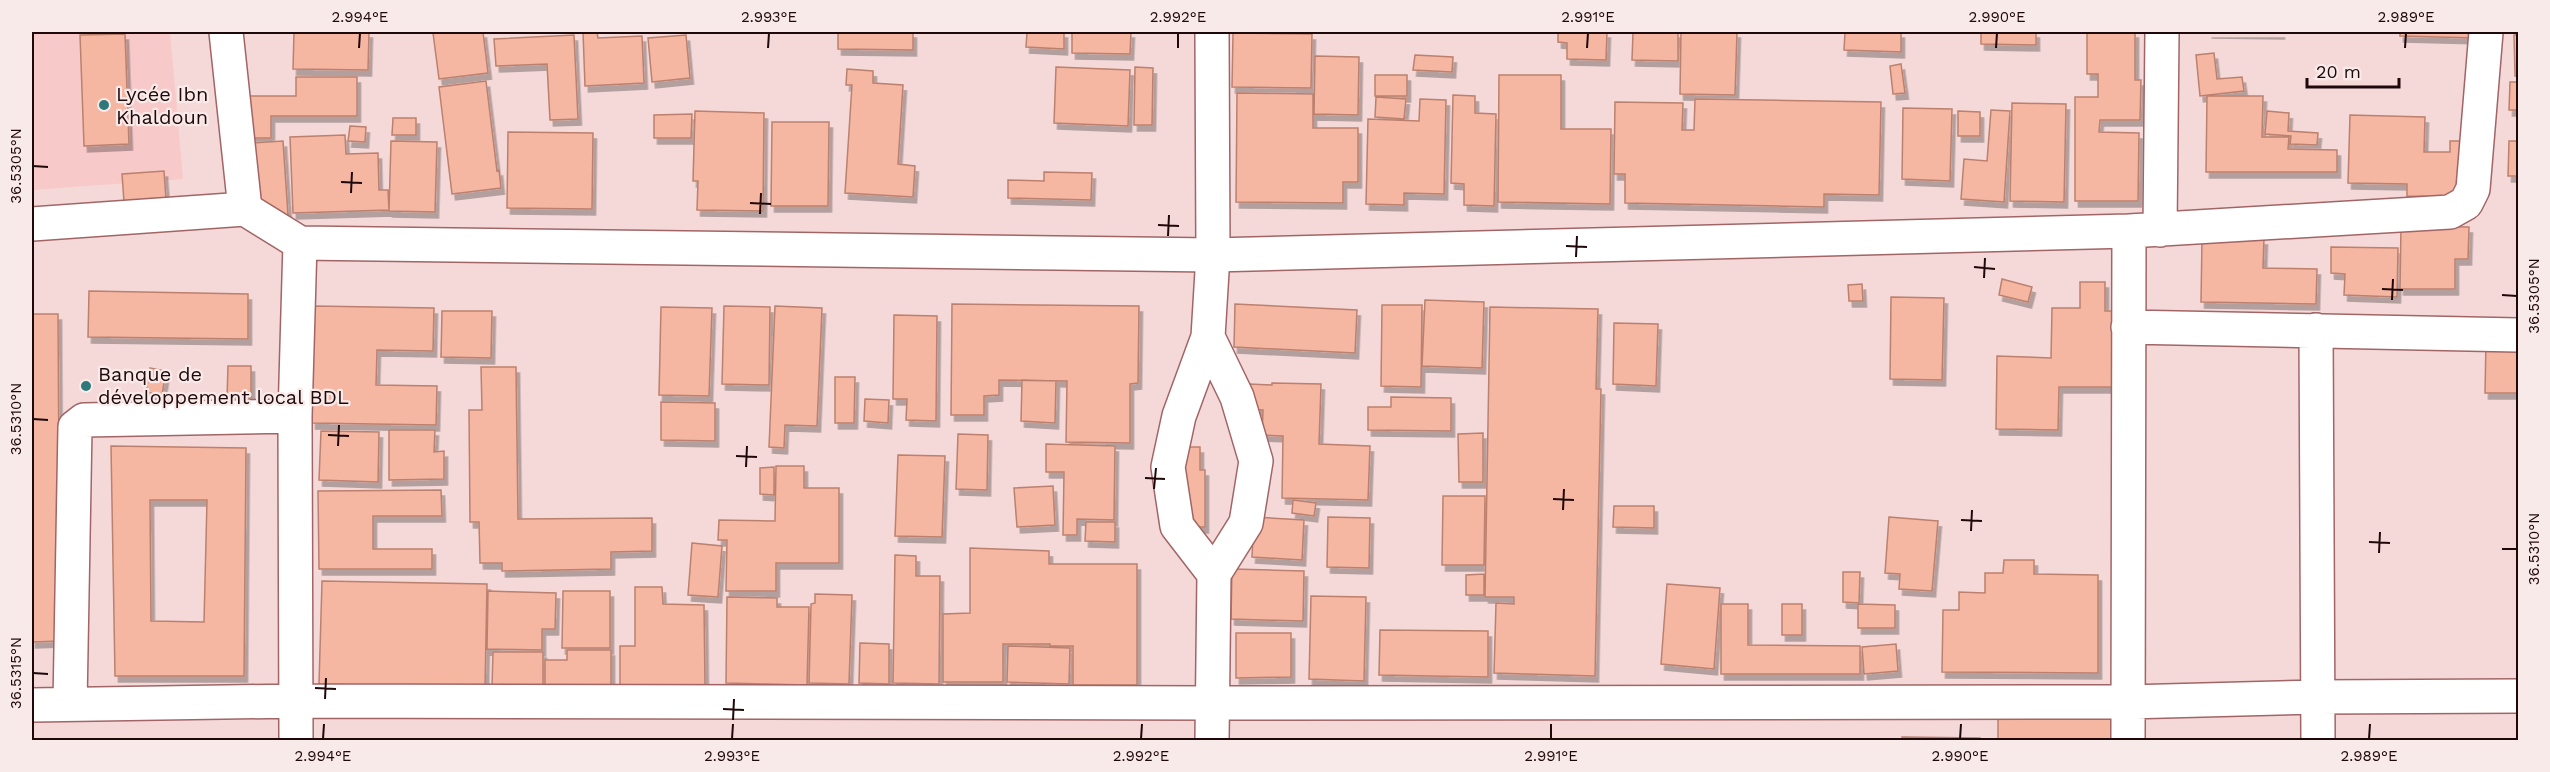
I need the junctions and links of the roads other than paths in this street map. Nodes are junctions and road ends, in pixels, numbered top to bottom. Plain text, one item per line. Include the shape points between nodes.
1 (226, 32) edge
2 (1212, 32) edge
3 (2162, 32) edge
4 (2486, 32) edge
5 (245, 209) junction
6 (32, 224) edge
7 (2144, 230) junction
8 (300, 243) junction
9 (1213, 255) junction
10 (2128, 327) junction
11 (2316, 330) junction
12 (2518, 334) edge
13 (1208, 337) junction
14 (295, 416) junction
15 (1214, 573) junction
16 (2518, 696) edge
17 (2317, 697) junction
18 (296, 701) junction
19 (2127, 702) junction
20 (1213, 703) junction
21 (70, 704) junction
22 (32, 705) edge
23 (296, 741) edge
24 (1212, 741) edge
25 (2128, 741) edge
26 (2318, 741) edge

1 - 5 street
2 - 9 street
3 - 7 street
4 - 7 street via 2473,189 2466,203 2450,212
5 - 6 street
5 - 8 street
7 - 9 street
7 - 10 street
8 - 9 street
8 - 14 street
9 - 13 street
10 - 11 street
10 - 19 street
11 - 12 street
11 - 17 street
13 - 15 street via 1238,397 1256,461 1246,523
13 - 15 street via 1179,416 1168,467 1177,526
14 - 18 street
14 - 21 street via 84,420 75,427
15 - 20 street
16 - 17 street
17 - 19 street
17 - 26 street
18 - 20 street
18 - 21 street
18 - 23 street
19 - 20 street
19 - 25 street
20 - 24 street
21 - 22 street

